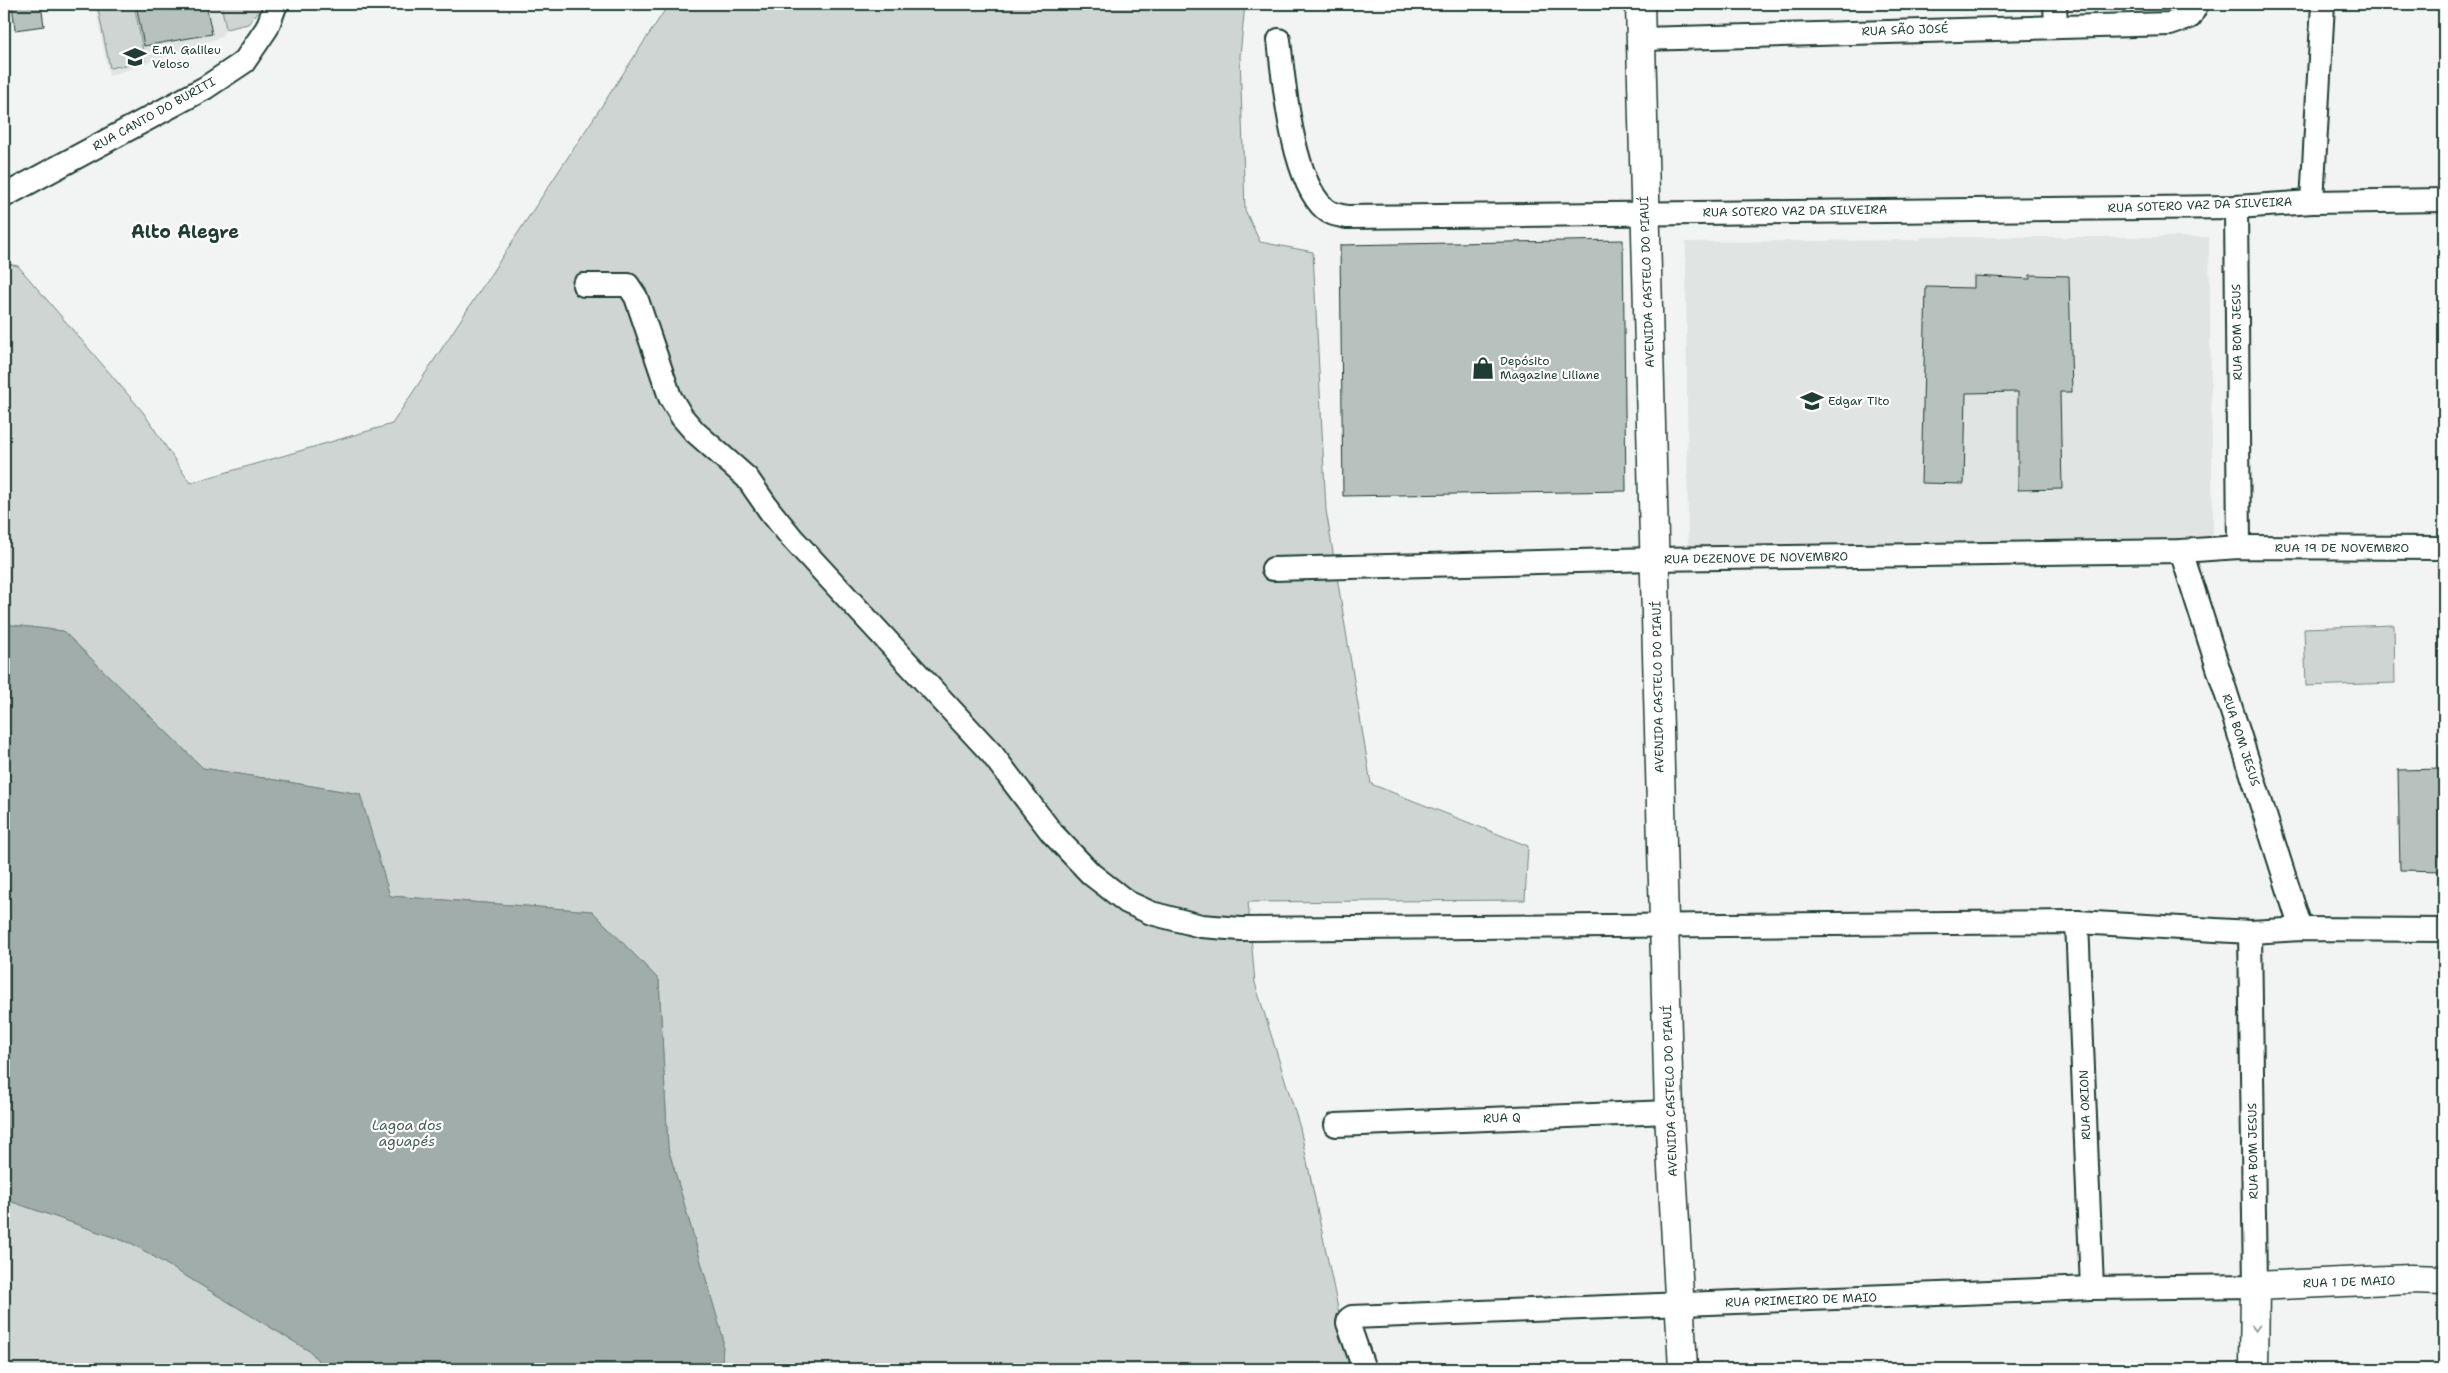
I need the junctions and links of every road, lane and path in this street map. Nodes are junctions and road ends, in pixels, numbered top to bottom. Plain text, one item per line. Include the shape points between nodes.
1 (276, 4) edge
2 (1640, 4) edge
3 (2197, 4) edge
4 (2323, 4) edge
5 (2056, 15) edge
6 (1641, 39) junction
7 (1279, 40) dead end
8 (4, 196) edge
9 (2444, 200) edge
10 (2312, 202) junction
11 (2236, 206) junction
12 (1645, 212) junction
13 (584, 285) dead end
14 (2239, 547) junction
15 (2444, 548) edge
16 (2181, 551) junction
17 (1656, 559) junction
18 (1273, 568) dead end
19 (2077, 922) junction
20 (1664, 924) junction
21 (2301, 929) junction
22 (2444, 930) edge
23 (2250, 932) junction
24 (1669, 1112) junction
25 (1336, 1125) dead end
26 (2444, 1280) edge
27 (2254, 1286) junction
28 (2092, 1288) junction
29 (1680, 1304) junction
30 (1364, 1369) edge
31 (1683, 1369) edge
32 (2254, 1369) edge

1 - 8 street, RUA CANTO DO BURITI via 267,28 244,62 205,88
2 - 6 main road, AVENIDA CASTELO DO PIAUÍ
3 - 5 street, RUA SÃO JOSÉ via 2190,17 2170,24
4 - 10 street
5 - 6 street, RUA SÃO JOSÉ
6 - 12 main road, AVENIDA CASTELO DO PIAUÍ
7 - 12 street, RUA SOTERO VAZ DA SILVEIRA via 1297,151 1308,182 1320,203 1332,214 1346,217
9 - 10 street, RUA SOTERO VAZ DA SILVEIRA
10 - 11 street, RUA SOTERO VAZ DA SILVEIRA
11 - 12 street, RUA SOTERO VAZ DA SILVEIRA
11 - 14 street, RUA BOM JESUS
12 - 17 main road, AVENIDA CASTELO DO PIAUÍ
13 - 20 street via 628,285 636,297 670,397 682,417 747,478 792,538 992,754 1077,861 1128,902 1187,923 1241,929
14 - 15 street, RUA 19 DE NOVEMBRO
14 - 16 street, RUA DEZENOVE DE NOVEMBRO
16 - 17 street, RUA DEZENOVE DE NOVEMBRO
16 - 21 street, RUA BOM JESUS
17 - 18 street, RUA DEZENOVE DE NOVEMBRO
17 - 20 main road, AVENIDA CASTELO DO PIAUÍ
19 - 20 street
19 - 23 street
19 - 28 street, RUA ORION
20 - 24 main road, AVENIDA CASTELO DO PIAUÍ
21 - 22 street
21 - 23 street
23 - 27 street, RUA BOM JESUS
24 - 25 street, RUA Q
24 - 29 main road, AVENIDA CASTELO DO PIAUÍ
26 - 27 main road, RUA 1 DE MAIO
27 - 28 street, RUA PRIMEIRO DE MAIO
27 -> 32 main road, RUA BOM JESUS
28 - 29 street, RUA PRIMEIRO DE MAIO
29 - 30 street, RUA PRIMEIRO DE MAIO via 1353,1317 1348,1320
29 - 31 main road, AVENIDA CASTELO DO PIAUÍ

